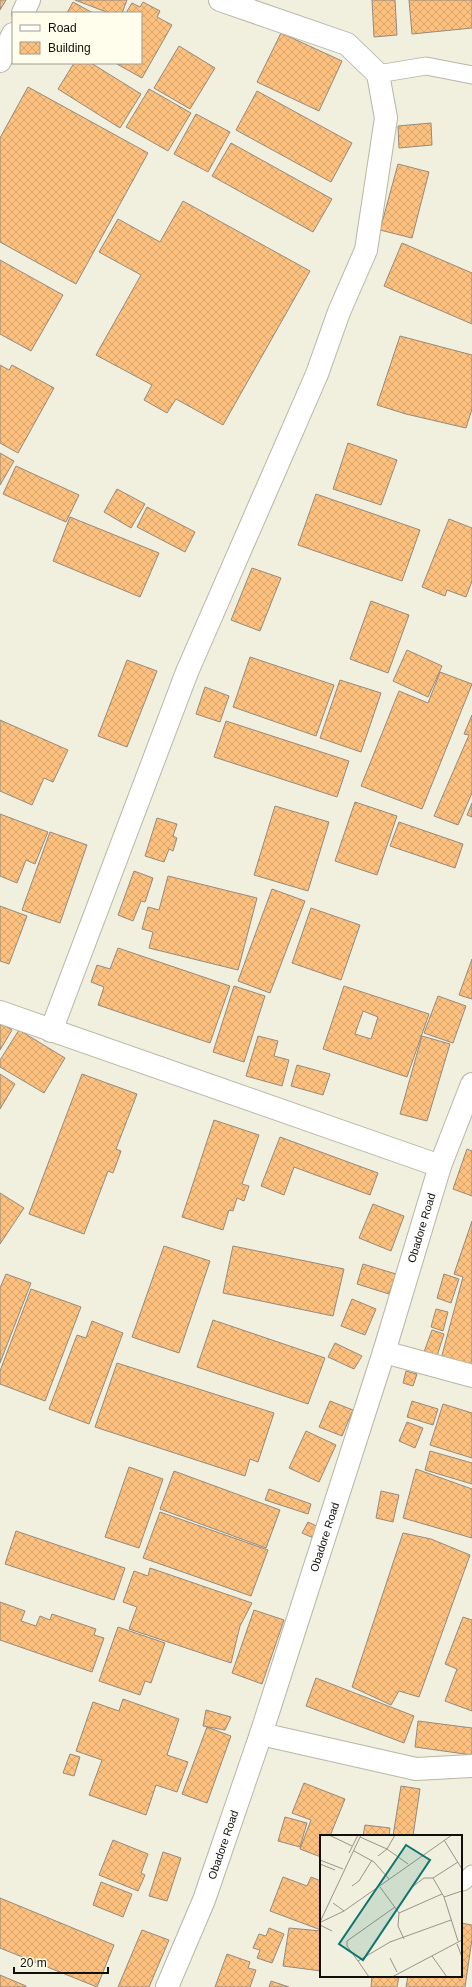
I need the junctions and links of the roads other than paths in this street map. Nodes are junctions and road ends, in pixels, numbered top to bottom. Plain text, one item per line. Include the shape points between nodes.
1 (29, 0) edge
2 (220, 0) edge
3 (23, 12) edge
4 (12, 36) edge
5 (0, 61) edge
6 (378, 74) junction
7 (472, 76) edge
8 (0, 1012) edge
9 (51, 1030) junction
10 (472, 1084) edge
11 (440, 1166) junction
12 (384, 1352) junction
13 (472, 1376) edge
14 (261, 1734) junction
15 (472, 1766) edge
16 (167, 1987) edge

1 - 3 street
2 - 6 street via 347,44
4 - 5 street
6 - 7 lane via 426,66
6 - 9 street via 386,118 366,250 339,312 317,374 187,672
8 - 9 street
9 - 11 street
10 - 11 street, Obadore Road
11 - 12 street, Obadore Road
12 - 13 street
12 - 14 street, Obadore Road
14 - 15 street via 416,1770
14 - 16 street, Obadore Road via 204,1900

